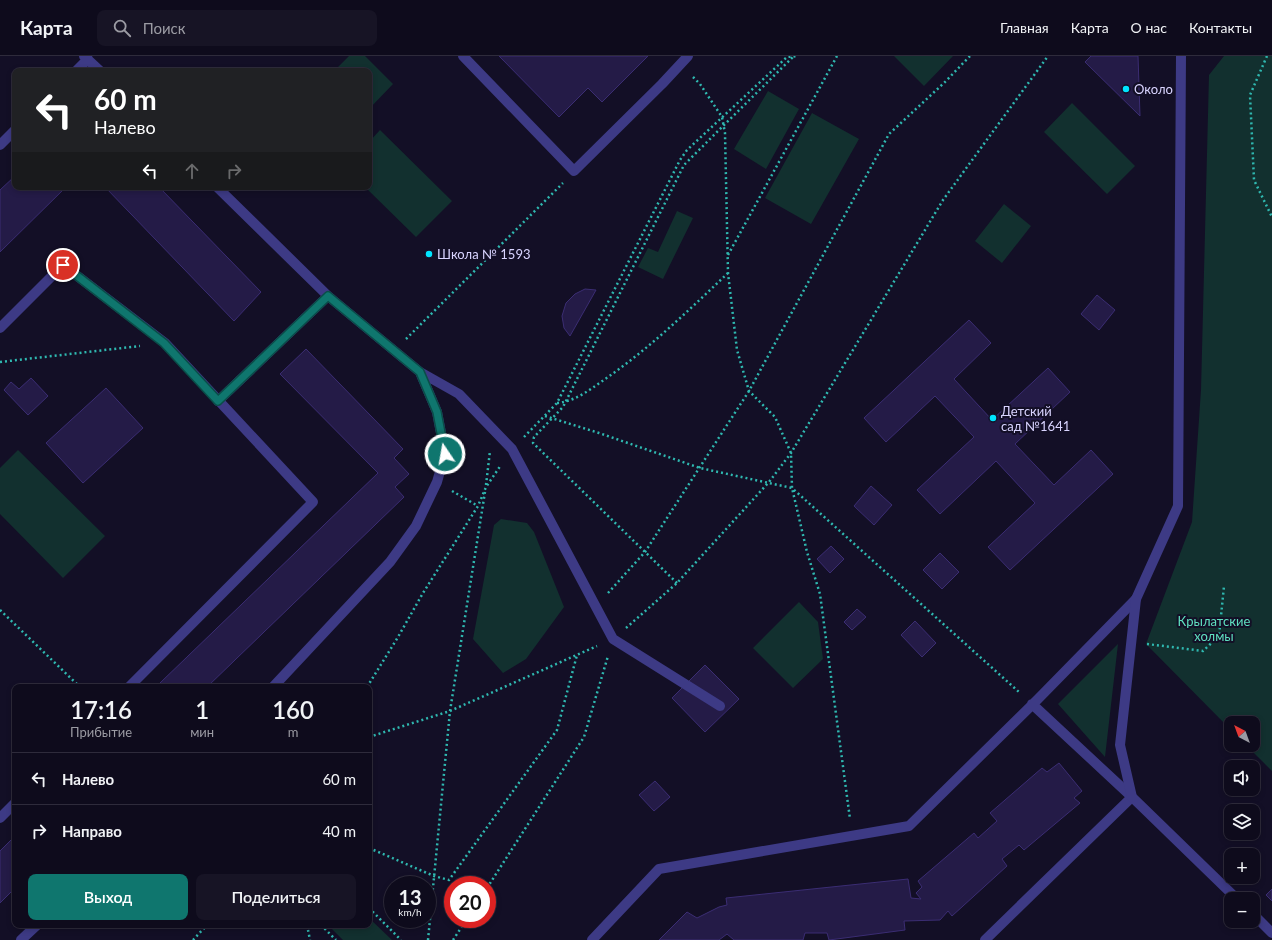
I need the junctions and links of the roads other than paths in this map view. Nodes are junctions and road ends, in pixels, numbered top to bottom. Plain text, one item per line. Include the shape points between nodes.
1 (462, 56) edge
2 (688, 56) edge
3 (1181, 56) edge
4 (86, 58) edge
5 (78, 68) edge
6 (97, 68) edge
7 (12, 133) edge
8 (0, 145) edge
9 (220, 190) edge
10 (328, 296) junction
11 (0, 328) edge
12 (420, 372) junction
13 (218, 401) junction
14 (1136, 599) junction
15 (132, 684) edge
16 (276, 684) edge
17 (1032, 704) junction
18 (720, 706) dead end
19 (1132, 797) junction
20 (12, 806) edge
21 (0, 818) edge
22 (1230, 892) edge
23 (1260, 921) edge
24 (34, 928) edge
25 (1272, 933) edge
26 (22, 940) edge
27 (592, 940) edge
28 (985, 940) edge

1 - 2 street via 574,171
3 - 14 street via 1178,506
4 - 5 street
4 - 6 street
7 - 8 street
9 - 10 street
10 - 12 street
10 - 13 street
11 - 13 street via 63,265 164,343
12 - 16 street via 437,412 445,454 437,482 416,526 390,562
12 - 18 street via 459,394 512,449 613,639
13 - 15 street via 313,502
14 - 17 street
14 - 19 street via 1120,745
17 - 19 street
17 - 27 street via 909,826 659,869
19 - 22 street
19 - 28 street
20 - 21 street
23 - 25 street
24 - 26 street

